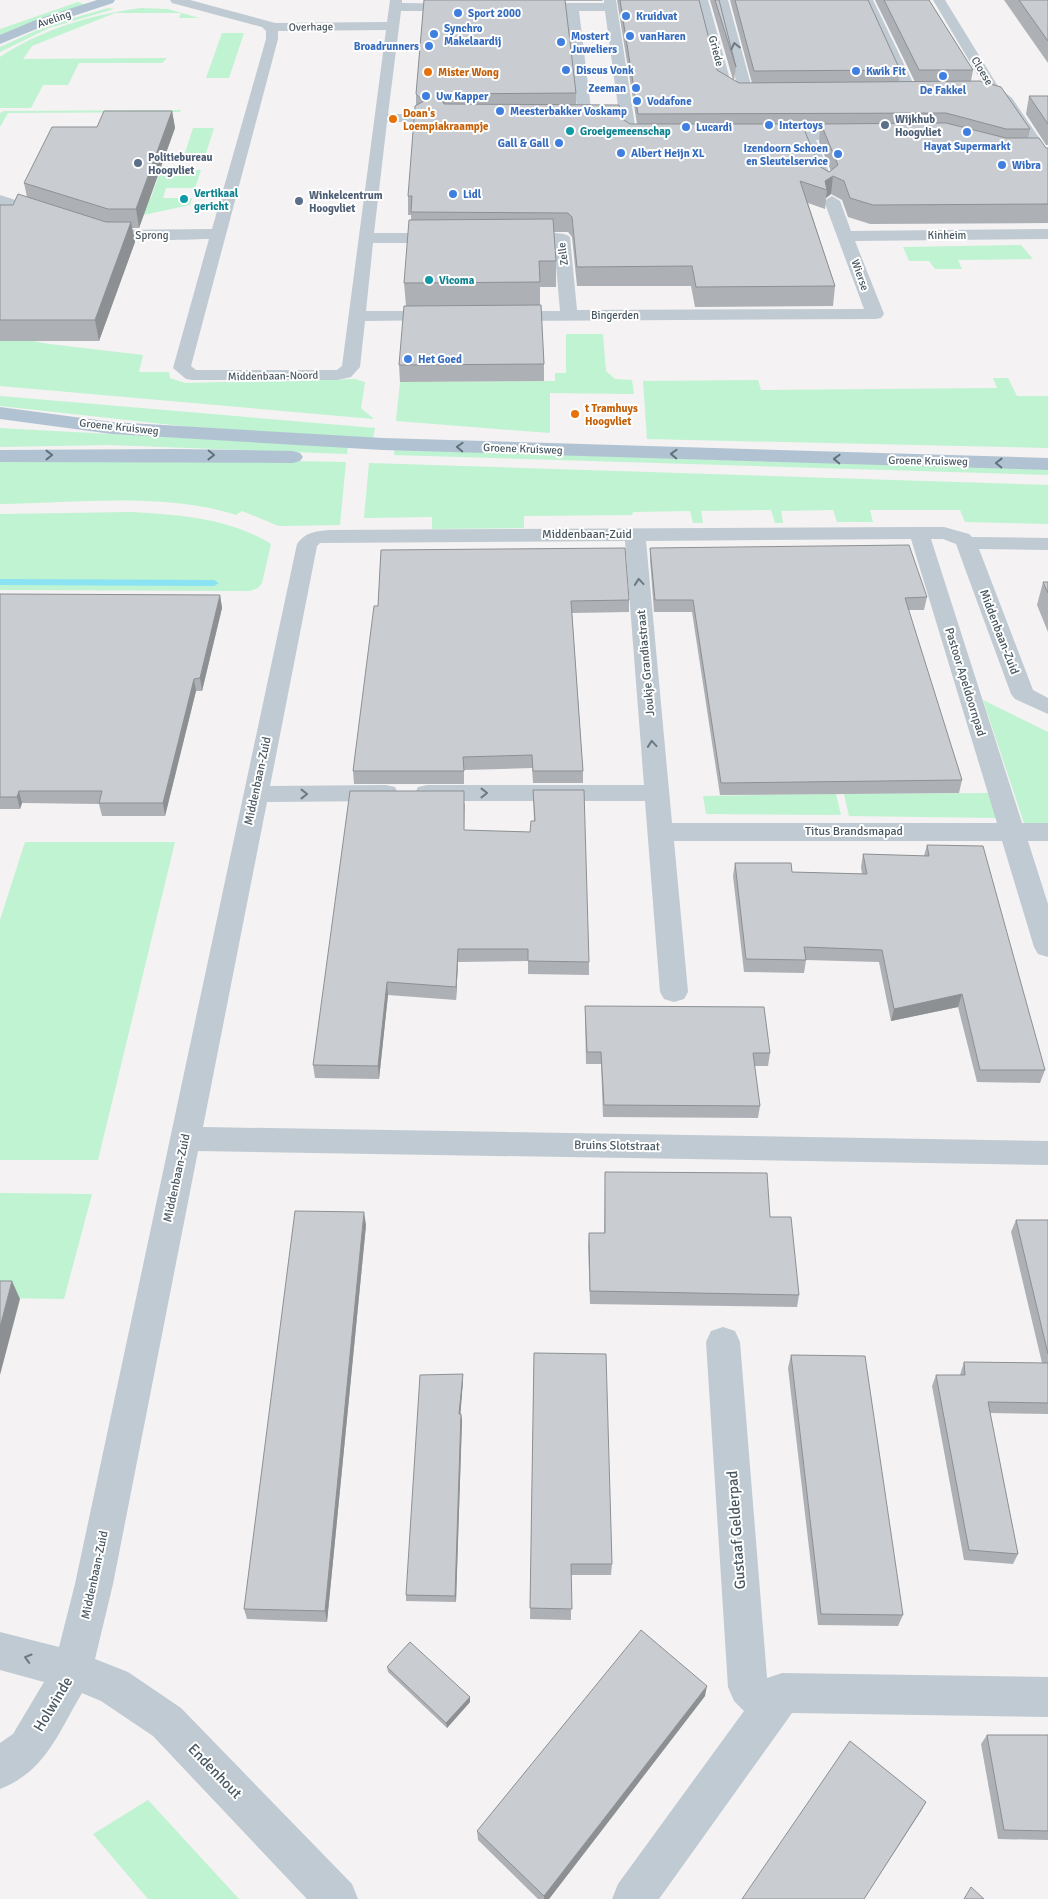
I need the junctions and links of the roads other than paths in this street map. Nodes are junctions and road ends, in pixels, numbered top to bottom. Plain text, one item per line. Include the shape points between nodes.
1 (76, 0) edge
2 (109, 0) edge
3 (176, 0) edge
4 (200, 0) edge
5 (702, 0) edge
6 (722, 0) edge
7 (867, 0) edge
8 (939, 0) edge
9 (611, 3) edge
10 (395, 4) edge
11 (474, 7) edge
12 (513, 7) edge
13 (572, 7) junction
14 (25, 15) dead end
15 (231, 15) junction
16 (267, 26) junction
17 (392, 26) junction
18 (0, 40) edge
19 (975, 91) edge
20 (994, 91) junction
21 (741, 92) junction
22 (894, 96) edge
23 (782, 97) edge
24 (1007, 101) junction
25 (1023, 104) dead end
26 (566, 117) edge
27 (585, 117) junction
28 (626, 117) junction
29 (381, 118) junction
30 (416, 118) edge
31 (875, 135) edge
32 (669, 136) edge
33 (758, 136) edge
34 (807, 136) junction
35 (1022, 151) edge
36 (1046, 154) edge
37 (826, 184) edge
38 (0, 200) edge
39 (832, 200) edge
40 (64, 220) edge
41 (82, 226) edge
42 (218, 234) junction
43 (1048, 234) edge
44 (846, 236) junction
45 (365, 238) junction
46 (464, 238) edge
47 (503, 238) edge
48 (875, 314) joint
49 (356, 316) junction
50 (453, 316) edge
51 (492, 316) edge
52 (569, 316) junction
53 (0, 413) edge
54 (0, 456) edge
55 (1048, 464) edge
56 (1048, 481) edge
57 (919, 533) junction
58 (635, 534) junction
59 (966, 544) junction
60 (1048, 544) edge
61 (1048, 707) edge
62 (656, 793) junction
63 (255, 794) junction
64 (1012, 831) junction
65 (660, 832) junction
66 (1048, 832) edge
67 (1048, 947) edge
68 (674, 992) dead end
69 (185, 1139) junction
70 (1048, 1153) edge
71 (723, 1342) dead end
72 (0, 1651) edge
73 (73, 1670) junction
74 (1048, 1697) edge
75 (770, 1709) junction
76 (0, 1769) edge
77 (337, 1899) edge
78 (633, 1899) edge

1 - 14 main road, Aveling
2 - 18 main road, Aveling
3 - 15 street, Overhage
4 - 15 street, Overhage
5 - 21 street, Griede via 725,85
21 -> 6 street, Griede via 744,85
7 - 22 street via 915,91
8 - 20 street, Cloese
9 - 13 street
9 - 28 street
10 - 11 street
10 - 17 street, Middenbaan-Noord
12 - 13 street
13 - 27 street
15 - 16 street, Overhage
16 - 17 street, Overhage
16 - 42 street, Middenbaan-Noord via 272,30 272,39
17 - 29 street, Middenbaan-Noord
19 - 20 street
20 - 24 street, Cloese
21 - 23 street
24 - 25 street
24 - 36 street, Cloese
26 - 27 street
27 - 28 street
28 - 32 street via 629,136
29 - 30 street
29 - 45 street, Middenbaan-Noord
31 - 34 street
33 - 34 street
34 - 37 street
35 - 36 street
38 - 40 street
39 - 44 street, Wierse
41 - 42 street, Sprong via 110,235
42 - 49 street, Middenbaan-Noord via 182,368 186,373 202,376 345,373 351,367
43 - 44 street, Kinheim
44 - 48 street, Wierse
45 - 46 street
45 - 49 street, Middenbaan-Noord
47 - 52 street, Zelle via 562,237
48 - 52 street, Bingerden
49 - 50 street
51 - 52 street, Bingerden
55 -> 53 main road, Groene Kruisweg via 383,444 112,428
54 -> 56 main road, Groene Kruisweg via 177,454
57 - 58 street, Middenbaan-Zuid
57 - 59 street, Middenbaan-Zuid via 955,535
57 - 64 street, Pastoor Apeldoornpad
62 -> 58 street, Joukje Grandiastraat
58 - 63 street, Middenbaan-Zuid via 330,536 310,540 305,546
59 - 60 street, Middenbaan-Zuid
59 - 61 street, Middenbaan-Zuid via 1023,694
63 -> 62 street
62 - 65 street
63 - 69 street, Middenbaan-Zuid
64 - 65 street, Titus Brandsmapad
64 - 66 street, Titus Brandsmapad
64 - 67 street, Pastoor Apeldoornpad
65 - 68 street
69 - 70 street, Bruins Slotstraat
69 - 73 street, Middenbaan-Zuid via 94,1584
71 - 75 street, Gustaaf Gelderpad via 748,1687
73 -> 72 street, Holwinde
73 - 76 street, Holwinde via 26,1748
73 - 77 street, Endenhout via 114,1686 168,1722
74 - 75 street via 782,1693
75 - 78 street

